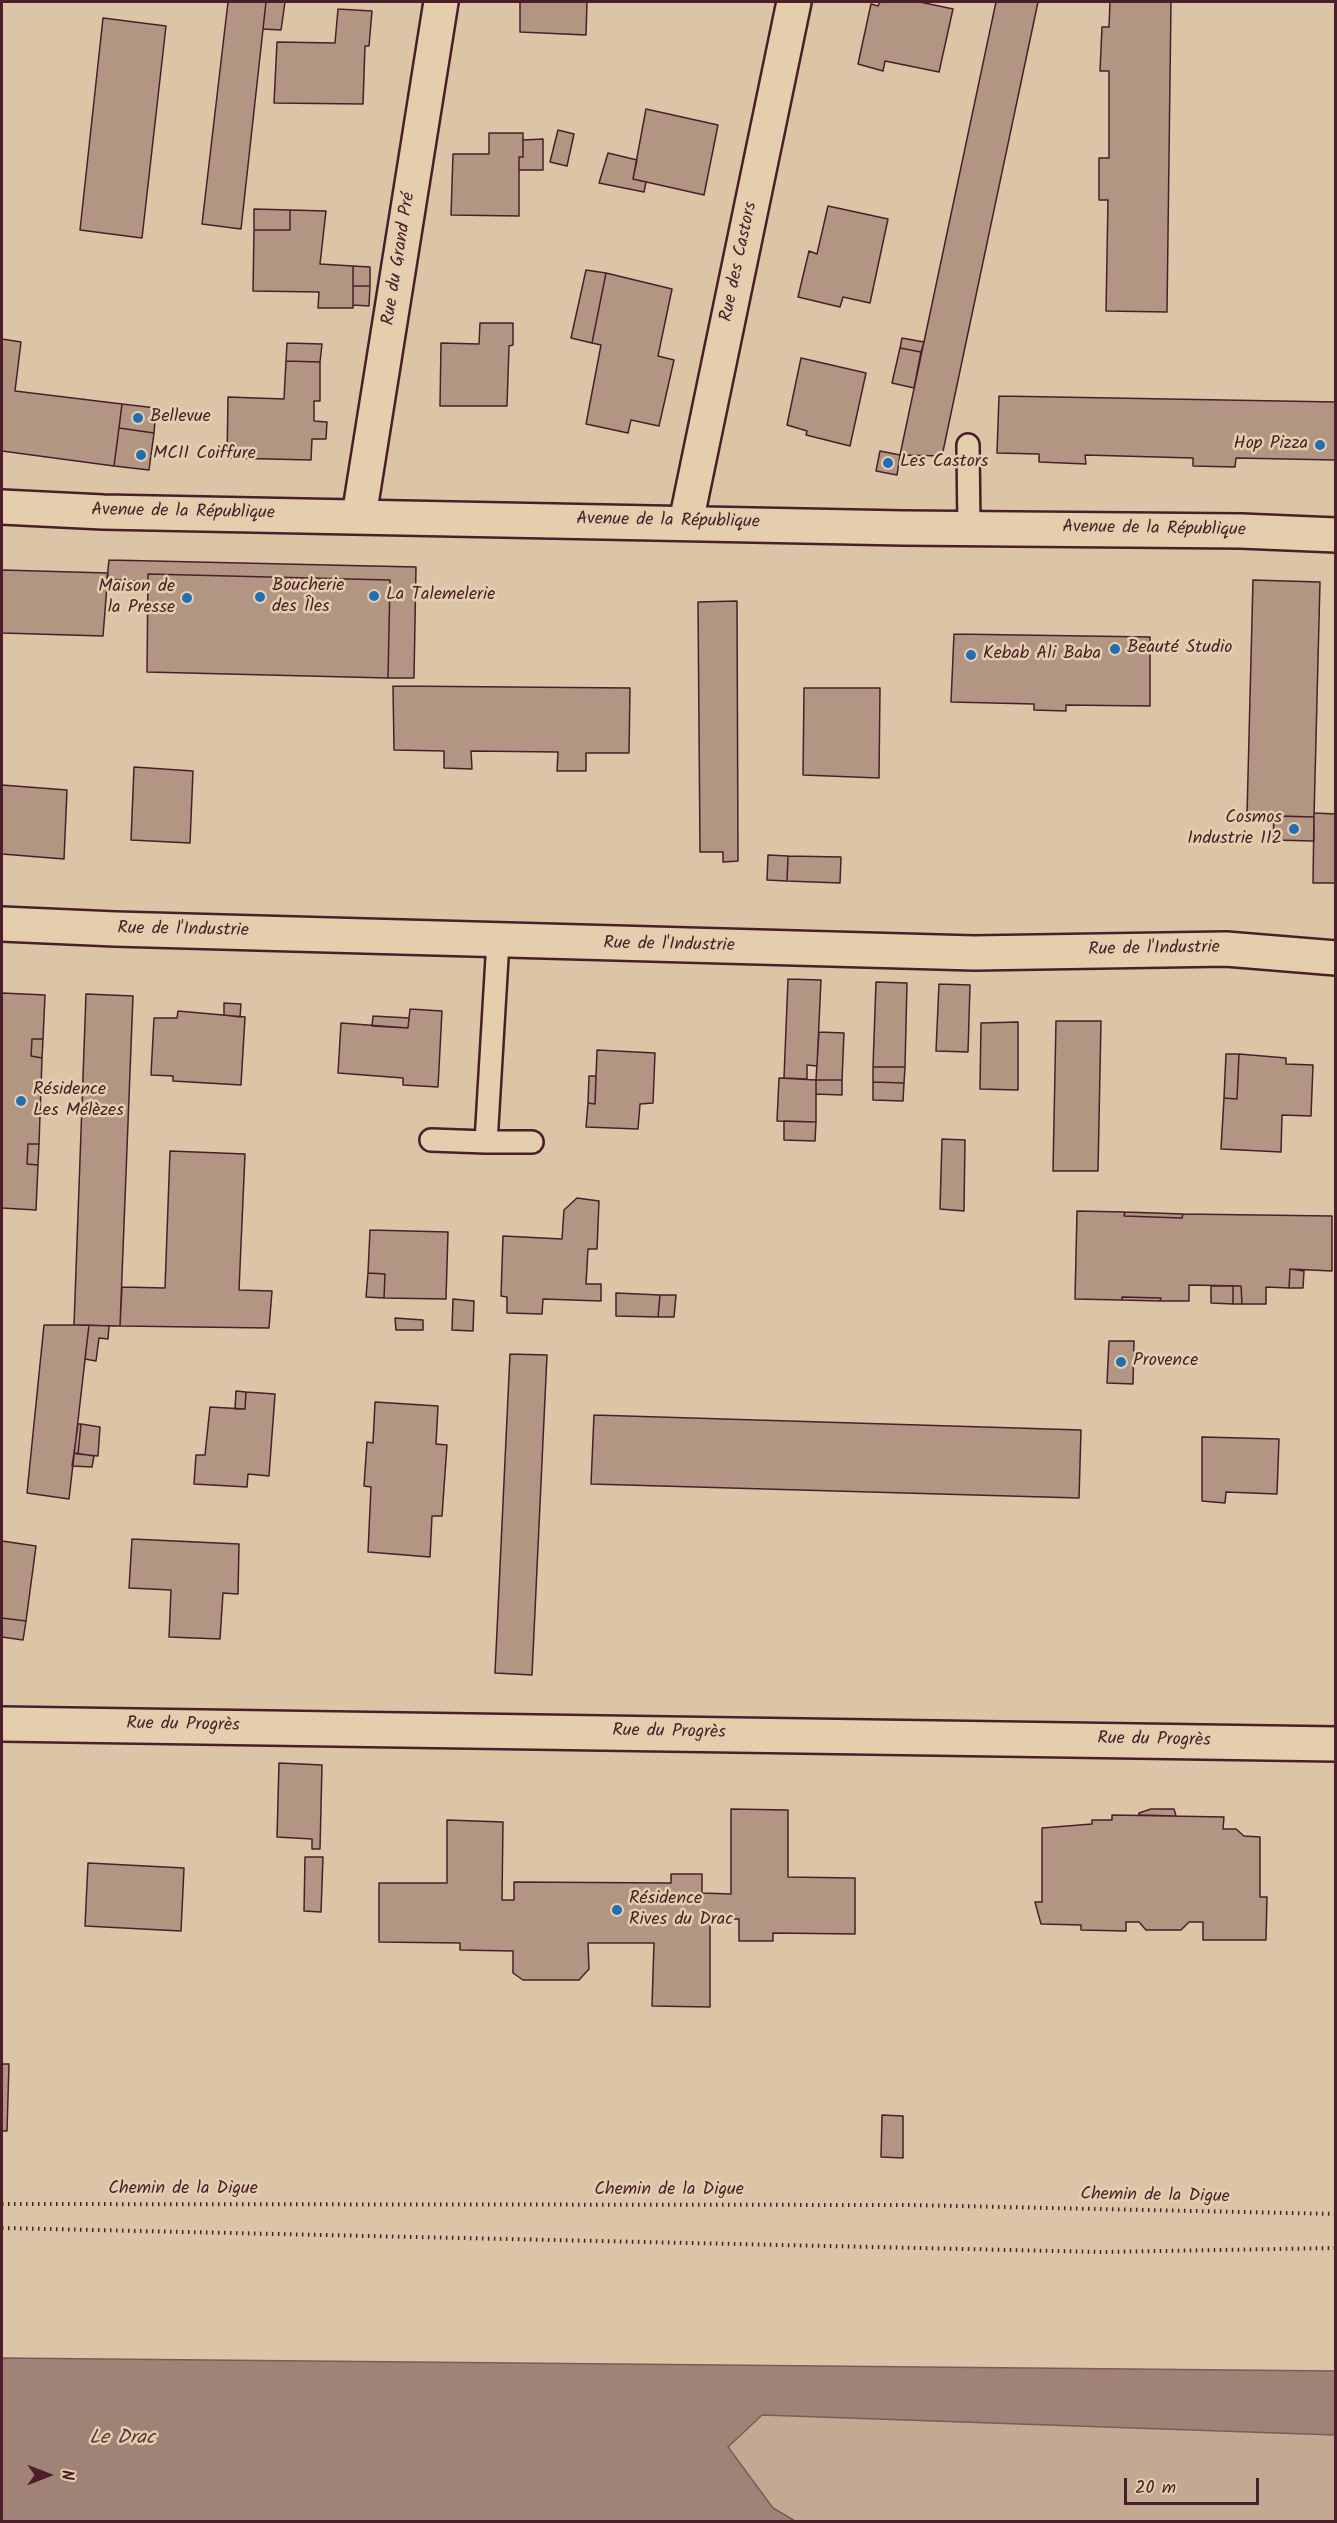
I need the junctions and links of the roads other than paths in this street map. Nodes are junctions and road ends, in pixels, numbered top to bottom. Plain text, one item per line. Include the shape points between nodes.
1 (441, 2) edge
2 (794, 2) edge
3 (968, 445) dead end
4 (2, 507) edge
5 (360, 516) junction
6 (686, 522) junction
7 (969, 528) junction
8 (1335, 535) edge
9 (2, 924) edge
10 (498, 941) junction
11 (1335, 958) edge
12 (431, 1140) dead end
13 (486, 1142) junction
14 (532, 1142) dead end
15 (2, 1724) edge
16 (1335, 1744) edge

1 - 5 street, Rue du Grand Pré
2 - 6 street, Rue des Castors
3 - 7 lane
4 - 5 street, Avenue de la République
5 - 6 street, Avenue de la République
6 - 7 street, Avenue de la République
7 - 8 street, Avenue de la République
9 - 10 street, Rue de l'Industrie
10 - 11 street, Rue de l'Industrie via 974,953 1226,949
10 - 13 lane
12 - 13 lane
13 - 14 lane
15 - 16 street, Rue du Progrès

